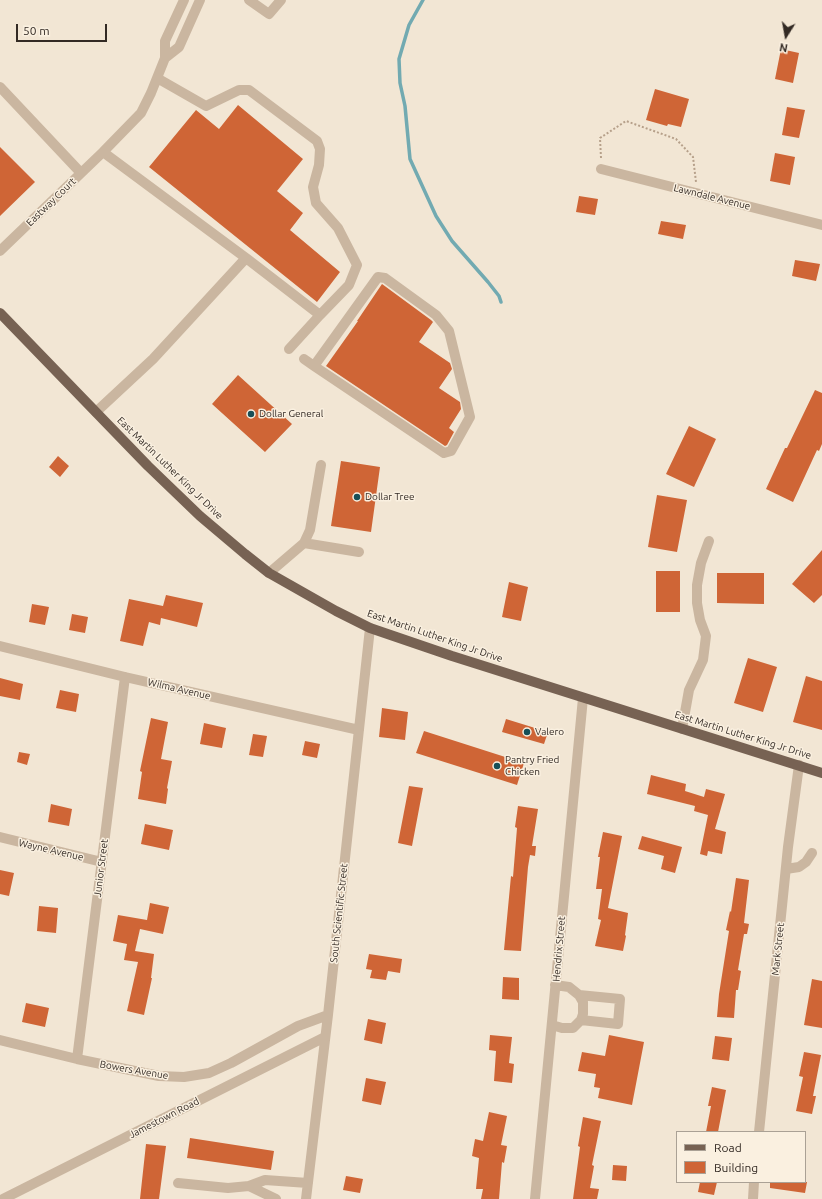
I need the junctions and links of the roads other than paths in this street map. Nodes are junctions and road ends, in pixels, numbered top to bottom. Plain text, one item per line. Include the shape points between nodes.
1 (184, 0) edge
2 (200, 0) edge
3 (249, 0) edge
4 (281, 0) edge
5 (179, 10) junction
6 (193, 17) junction
7 (165, 58) junction
8 (157, 78) junction
9 (0, 87) edge
10 (103, 152) junction
11 (601, 169) road end
12 (81, 173) junction
13 (822, 224) edge
14 (0, 251) edge
15 (246, 258) junction
16 (0, 313) edge
17 (320, 315) junction
18 (289, 349) dead end
19 (304, 359) dead end
20 (314, 366) junction
21 (96, 412) junction
22 (322, 465) dead end
23 (709, 541) dead end
24 (304, 542) junction
25 (359, 552) dead end
26 (269, 573) junction
27 (370, 628) junction
28 (0, 646) edge
29 (125, 677) junction
30 (583, 698) junction
31 (682, 729) junction
32 (359, 730) junction
33 (799, 765) junction
34 (822, 772) edge
35 (0, 837) edge
36 (812, 853) dead end
37 (102, 862) junction
38 (786, 869) junction
39 (556, 985) junction
40 (579, 995) junction
41 (328, 1015) junction
42 (581, 1020) junction
43 (552, 1026) junction
44 (325, 1037) junction
45 (0, 1040) edge
46 (77, 1059) junction
47 (759, 1131) edge
48 (308, 1182) junction
49 (178, 1183) dead end
50 (754, 1183) edge
51 (249, 1186) junction
52 (3, 1199) edge
53 (276, 1199) edge
54 (306, 1199) edge
55 (535, 1199) edge
56 (753, 1199) edge

1 - 5 street
2 - 6 street
3 - 4 street via 269,14
5 - 6 street
5 - 7 street via 165,41
6 - 7 street via 179,47
7 - 8 street, Eastway Court
8 - 10 street, Eastway Court via 141,113
8 - 17 street via 206,106 239,90 249,90 317,141 320,149 319,165 313,187 316,203 338,228 357,265 349,285
9 - 12 street
10 - 12 street, Eastway Court
10 - 15 street
11 - 13 street, Lawndale Avenue
12 - 14 street, Eastway Court
15 - 17 street
15 - 21 street via 153,359
16 - 21 main road, East Martin Luther King Jr Drive
17 - 18 street
19 - 20 street
20 - 20 street via 444,453 451,451 470,417 449,331 436,314 385,278 378,278
21 - 26 main road, East Martin Luther King Jr Drive via 200,516
22 - 24 street via 310,530
23 - 31 street via 697,585 697,603 706,636 703,660 689,690
24 - 25 street
24 - 26 street
26 - 27 main road, East Martin Luther King Jr Drive
27 - 30 main road, East Martin Luther King Jr Drive
27 - 32 street, South Scientific Street
28 - 29 street, Wilma Avenue
29 - 32 street, Wilma Avenue
29 - 37 street, Junior Street
30 - 31 main road, East Martin Luther King Jr Drive
30 - 39 street, Hendrix Street
31 - 33 main road, East Martin Luther King Jr Drive
32 - 41 street, South Scientific Street
33 - 34 main road, East Martin Luther King Jr Drive
33 - 38 street, Mark Street
35 - 37 street, Wayne Avenue
36 - 38 street via 799,867
37 - 46 street, Junior Street
38 - 47 street, Mark Street
39 - 40 street via 569,987
39 - 43 street, Hendrix Street
40 - 42 street via 583,1002
40 - 42 street via 620,999 618,1024
41 - 44 street, South Scientific Street
41 - 46 street, Bowers Avenue via 298,1026 209,1074 159,1076
42 - 43 street via 573,1028
43 - 55 street, Hendrix Street
44 - 48 street, South Scientific Street
44 - 52 street, Jamestown Road
45 - 46 street, Bowers Avenue
48 - 51 street via 265,1180
48 - 54 street, South Scientific Street
49 - 51 street via 228,1188
50 - 56 street
51 - 53 street

